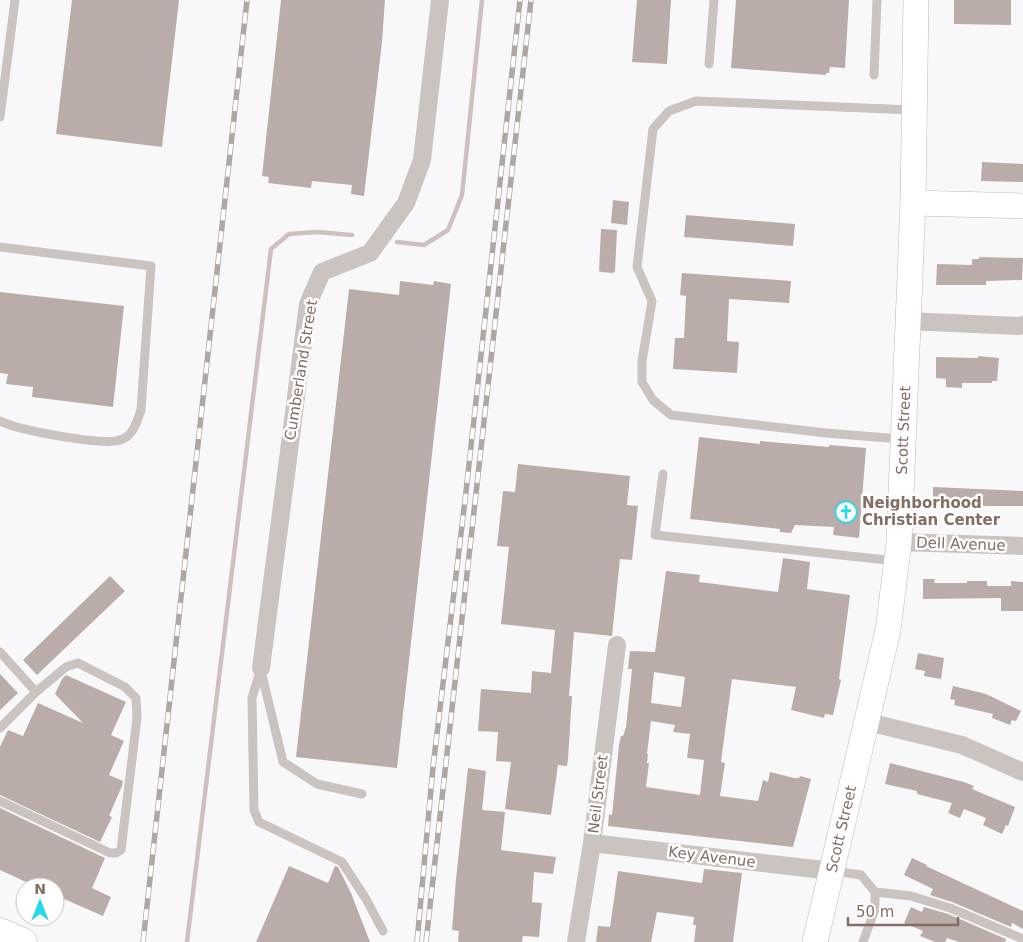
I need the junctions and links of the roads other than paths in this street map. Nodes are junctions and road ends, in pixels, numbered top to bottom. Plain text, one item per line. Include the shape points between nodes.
1 (16, 0) edge
2 (440, 0) edge
3 (714, 0) edge
4 (877, 0) edge
5 (916, 0) edge
6 (709, 64) dead end
7 (3, 72) edge
8 (874, 75) dead end
9 (915, 110) junction
10 (0, 117) edge
11 (913, 203) junction
12 (1023, 206) edge
13 (0, 247) edge
14 (907, 321) junction
15 (1023, 325) edge
16 (0, 421) edge
17 (903, 439) junction
18 (663, 474) dead end
19 (1023, 546) edge
20 (898, 551) junction
21 (617, 645) dead end
22 (0, 652) edge
23 (261, 668) junction
24 (36, 692) junction
25 (868, 722) junction
26 (0, 728) edge
27 (1023, 772) edge
28 (362, 794) dead end
29 (0, 801) edge
30 (592, 842) junction
31 (832, 871) junction
32 (875, 892) junction
33 (383, 931) dead end
34 (0, 932) edge
35 (1023, 939) edge
36 (23, 942) edge
37 (576, 942) edge
38 (815, 942) edge
39 (863, 942) edge

1 - 7 lane
2 - 23 street, Cumberland Street via 422,160 406,203 370,253 322,272 308,304
3 - 6 lane
4 - 8 lane
5 - 9 main road, Scott Street
7 - 10 lane
9 - 11 main road, Scott Street
9 - 17 lane via 696,101 669,111 653,129 638,267 652,301 642,361 642,382 653,400 671,415
11 - 12 main road
11 - 14 main road, Scott Street
13 - 16 lane via 151,266 140,410 130,434 121,440 104,441 32,432
14 - 15 street
14 - 17 main road, Scott Street
17 - 20 main road, Scott Street
18 - 20 lane via 655,535
19 - 20 street, Dell Avenue
20 - 25 main road, Scott Street via 888,630
21 - 30 street, Neil Street
22 - 24 lane
23 - 28 lane via 283,762 317,784
23 - 33 lane via 252,698 254,810 260,822 342,862
24 - 26 lane
24 - 29 lane via 66,667 78,663 125,688 136,698 137,718 121,850 110,853
25 - 27 street via 962,745
25 - 31 main road, Scott Street
30 - 31 street, Key Avenue
30 - 37 street, Neil Street
31 - 32 lane via 861,875
31 - 38 main road, Scott Street
32 - 35 lane via 911,896 950,908
32 - 39 lane via 875,909
34 - 36 main road

